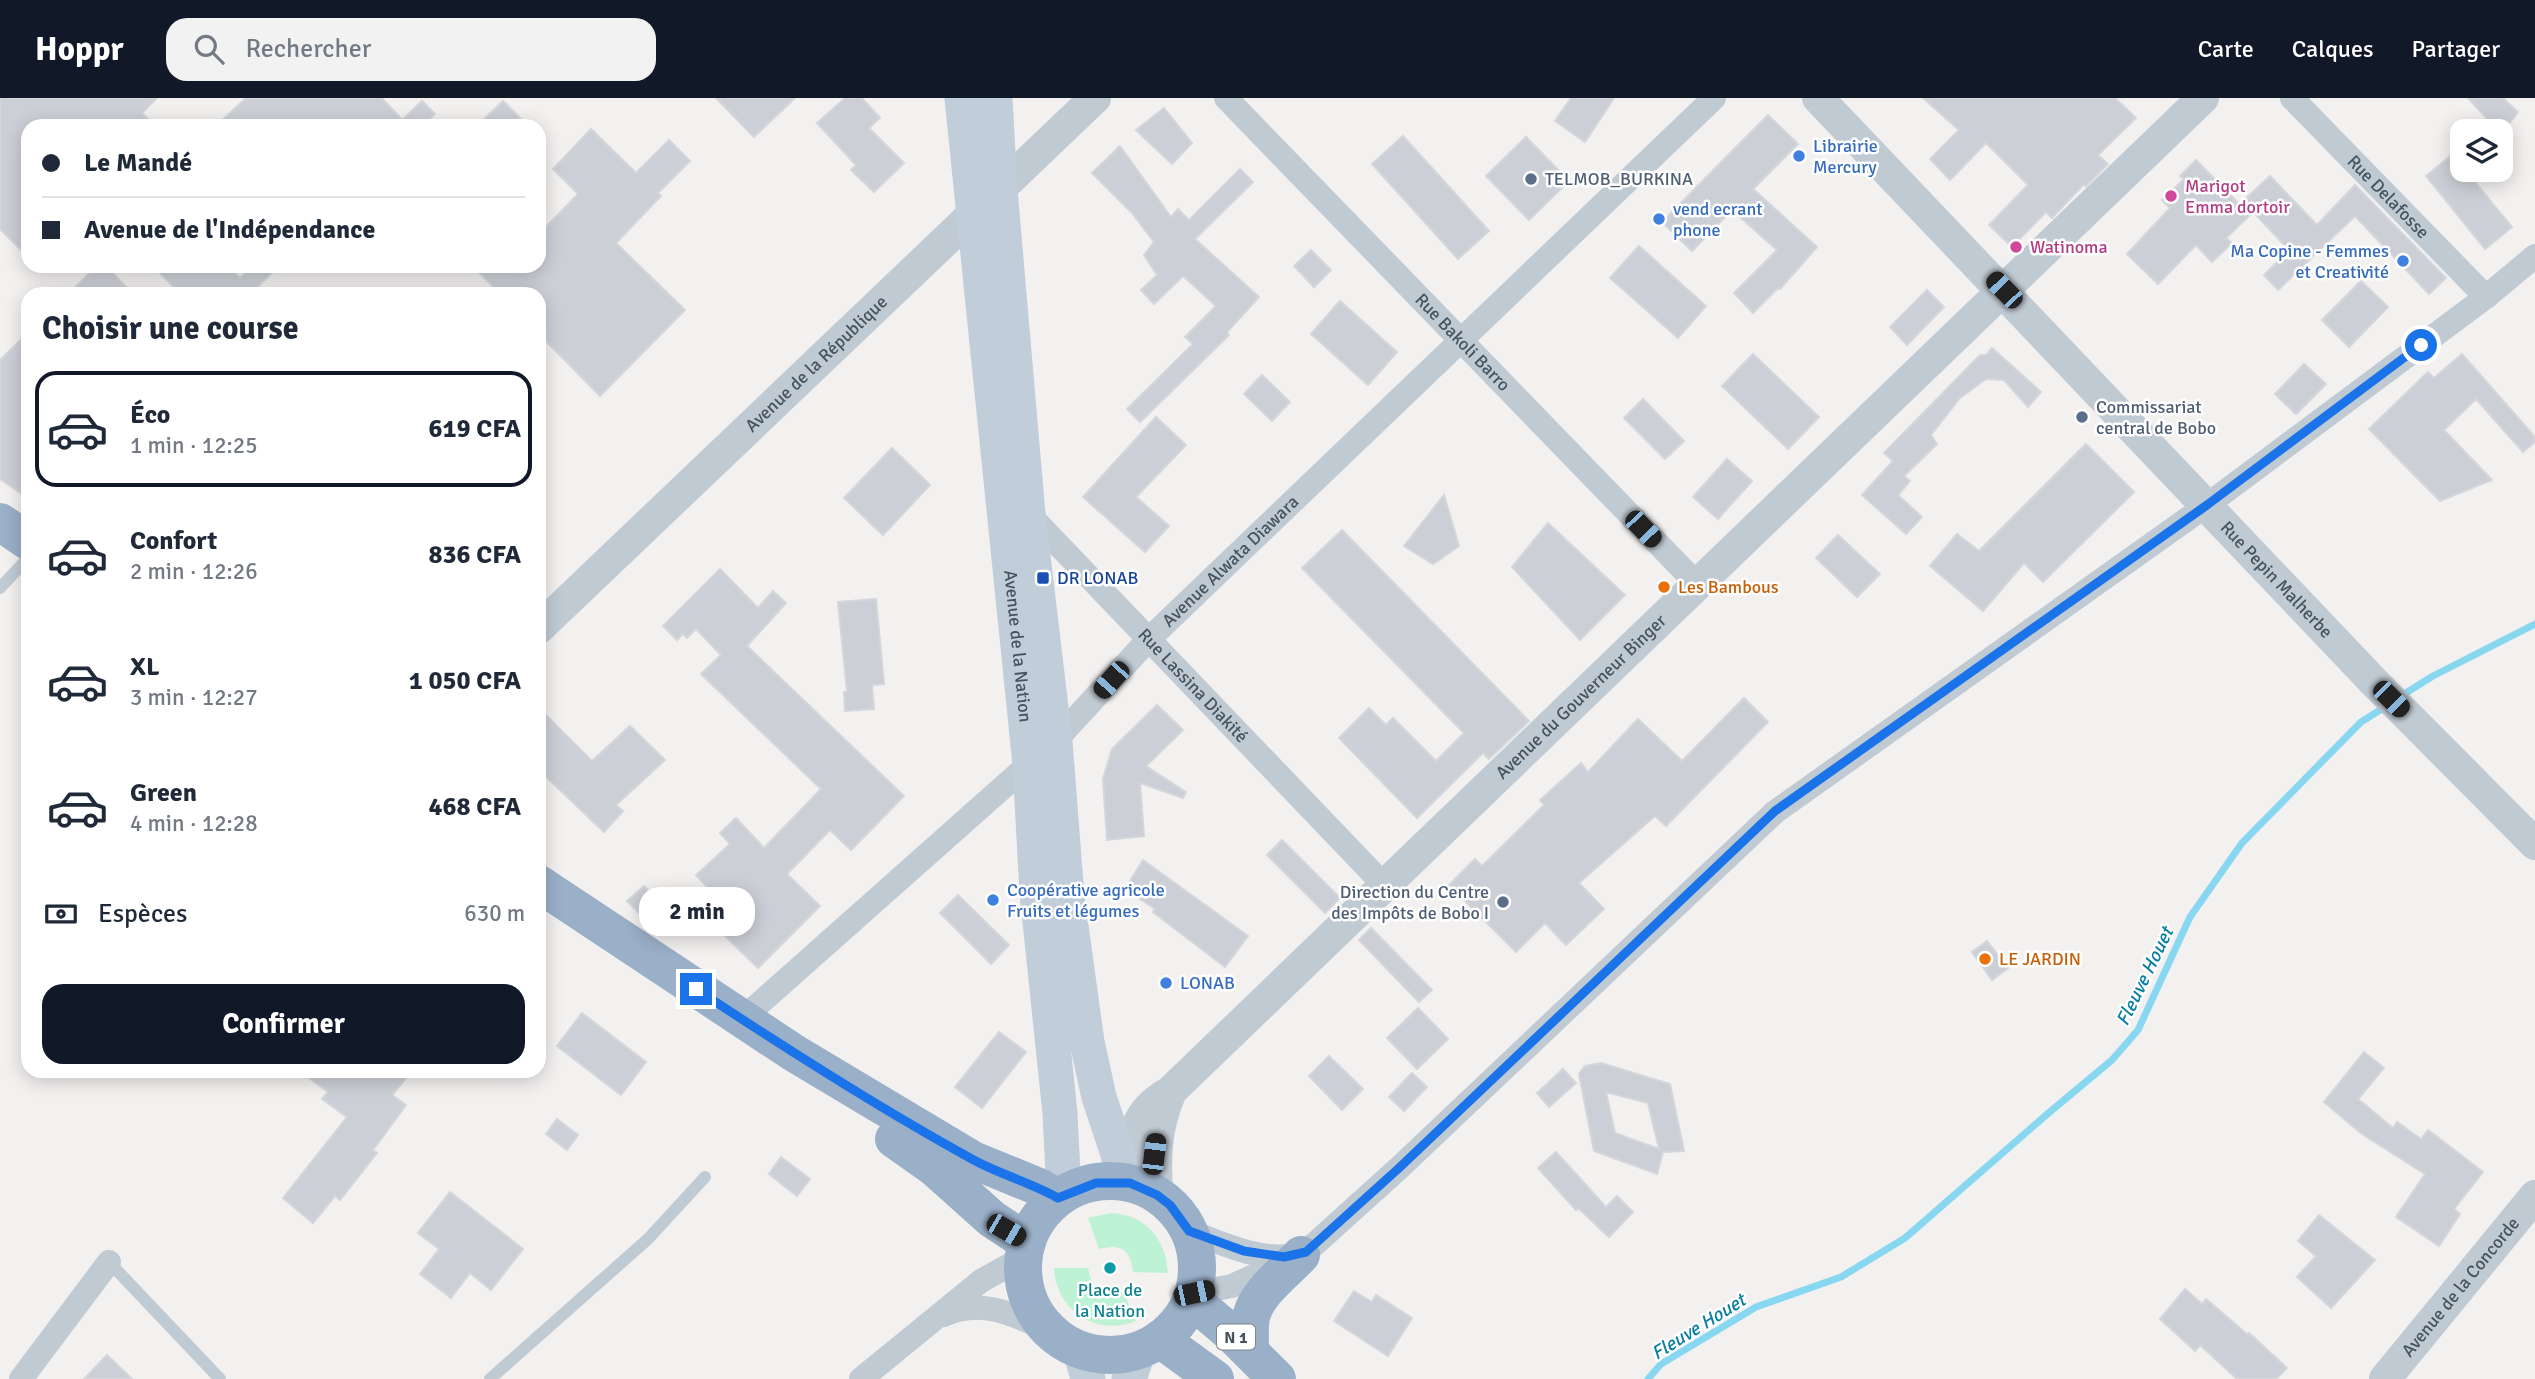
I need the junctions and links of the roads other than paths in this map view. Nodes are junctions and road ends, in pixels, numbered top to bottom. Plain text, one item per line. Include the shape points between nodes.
1 (962, 98) edge
2 (995, 98) edge
3 (1095, 98) edge
4 (1226, 98) edge
5 (1714, 98) edge
6 (1818, 98) edge
7 (2203, 98) edge
8 (2292, 98) edge
9 (1000, 190) junction
10 (974, 215) junction
11 (2535, 256) edge
12 (2004, 290) junction
13 (2486, 297) junction
14 (1461, 341) junction
15 (1002, 487) junction
16 (2207, 505) junction
17 (1028, 514) junction
18 (0, 522) edge
19 (21, 536) edge
20 (21, 566) edge
21 (1698, 585) junction
22 (0, 588) edge
23 (546, 621) edge
24 (1149, 640) junction
25 (1042, 752) junction
26 (2535, 844) edge
27 (1385, 886) junction
28 (546, 889) edge
29 (741, 1019) junction
30 (1170, 1092) junction
31 (705, 1177) dead end
32 (1137, 1187) junction
33 (1054, 1193) junction
34 (2535, 1196) edge
35 (1189, 1231) junction
36 (1026, 1249) junction
37 (1304, 1254) junction
38 (109, 1262) joint
39 (1193, 1296) junction
40 (930, 1321) junction
41 (1250, 1351) junction
42 (1073, 1353) edge
43 (1143, 1356) edge
44 (21, 1379) edge
45 (220, 1379) edge
46 (490, 1379) edge
47 (861, 1379) edge
48 (1215, 1379) edge
49 (1277, 1379) edge
50 (2385, 1379) edge

1 - 10 main road, Avenue de la Nation
2 - 9 main road, Avenue de la Nation
3 - 9 street, Avenue de la République
4 - 14 street, Rue Bakoli Barro
5 - 14 street, Avenue Alwata Diawara
6 - 12 street, Rue Pepin Malherbe
7 - 12 street, Avenue du Gouverneur Binger
8 - 13 street, Rue Delafosse
9 - 10 street, Avenue de la République
9 - 17 main road, Avenue de la Nation
10 - 15 main road, Avenue de la Nation
10 - 23 street, Avenue de la République
11 - 13 street
12 - 16 street, Rue Pepin Malherbe
12 - 21 street, Avenue du Gouverneur Binger
13 - 16 street
14 - 21 street, Rue Bakoli Barro
14 - 24 street, Avenue Alwata Diawara
15 - 17 street, Rue Lassina Diakité
15 - 25 main road, Avenue de la Nation
16 - 26 street, Rue Pepin Malherbe
16 - 37 street via 1775,811
17 - 24 street, Rue Lassina Diakité
17 - 25 main road, Avenue de la Nation
18 - 19 highway
20 - 22 lane
21 - 27 street, Avenue du Gouverneur Binger
24 - 25 street, Avenue Alwata Diawara
24 - 27 street, Rue Lassina Diakité
25 - 29 street, Avenue Alwata Diawara
25 - 32 main road, Avenue de la Nation via 1087,1042 1118,1154
25 - 33 main road, Avenue de la Nation via 1037,893 1060,1113
27 - 30 street, Avenue du Gouverneur Binger
28 - 29 highway
29 - 33 highway via 973,1160
29 - 36 highway via 785,1063 935,1168
30 - 32 street, Avenue du Gouverneur Binger via 1154,1154
30 - 32 street, Avenue du Gouverneur Binger via 1154,1101 1136,1126 1131,1145
31 - 46 lane via 648,1239
32 - 33 highway via 1096,1183
32 - 35 highway via 1181,1217
33 - 36 highway
34 - 50 street, Avenue de la Concorde
35 - 37 street via 1244,1251 1284,1257
35 - 39 highway via 1197,1261
36 - 40 street
36 - 42 highway via 1026,1289 1032,1304
37 - 39 street via 1232,1286
37 - 41 highway via 1255,1306
38 - 44 street
38 - 45 lane
39 - 41 highway, N 1
39 - 43 highway via 1179,1322
40 - 42 street via 957,1309 979,1306 1007,1312
40 - 47 street
41 - 49 highway, N 1
42 - 43 highway
43 - 48 highway, N 1

